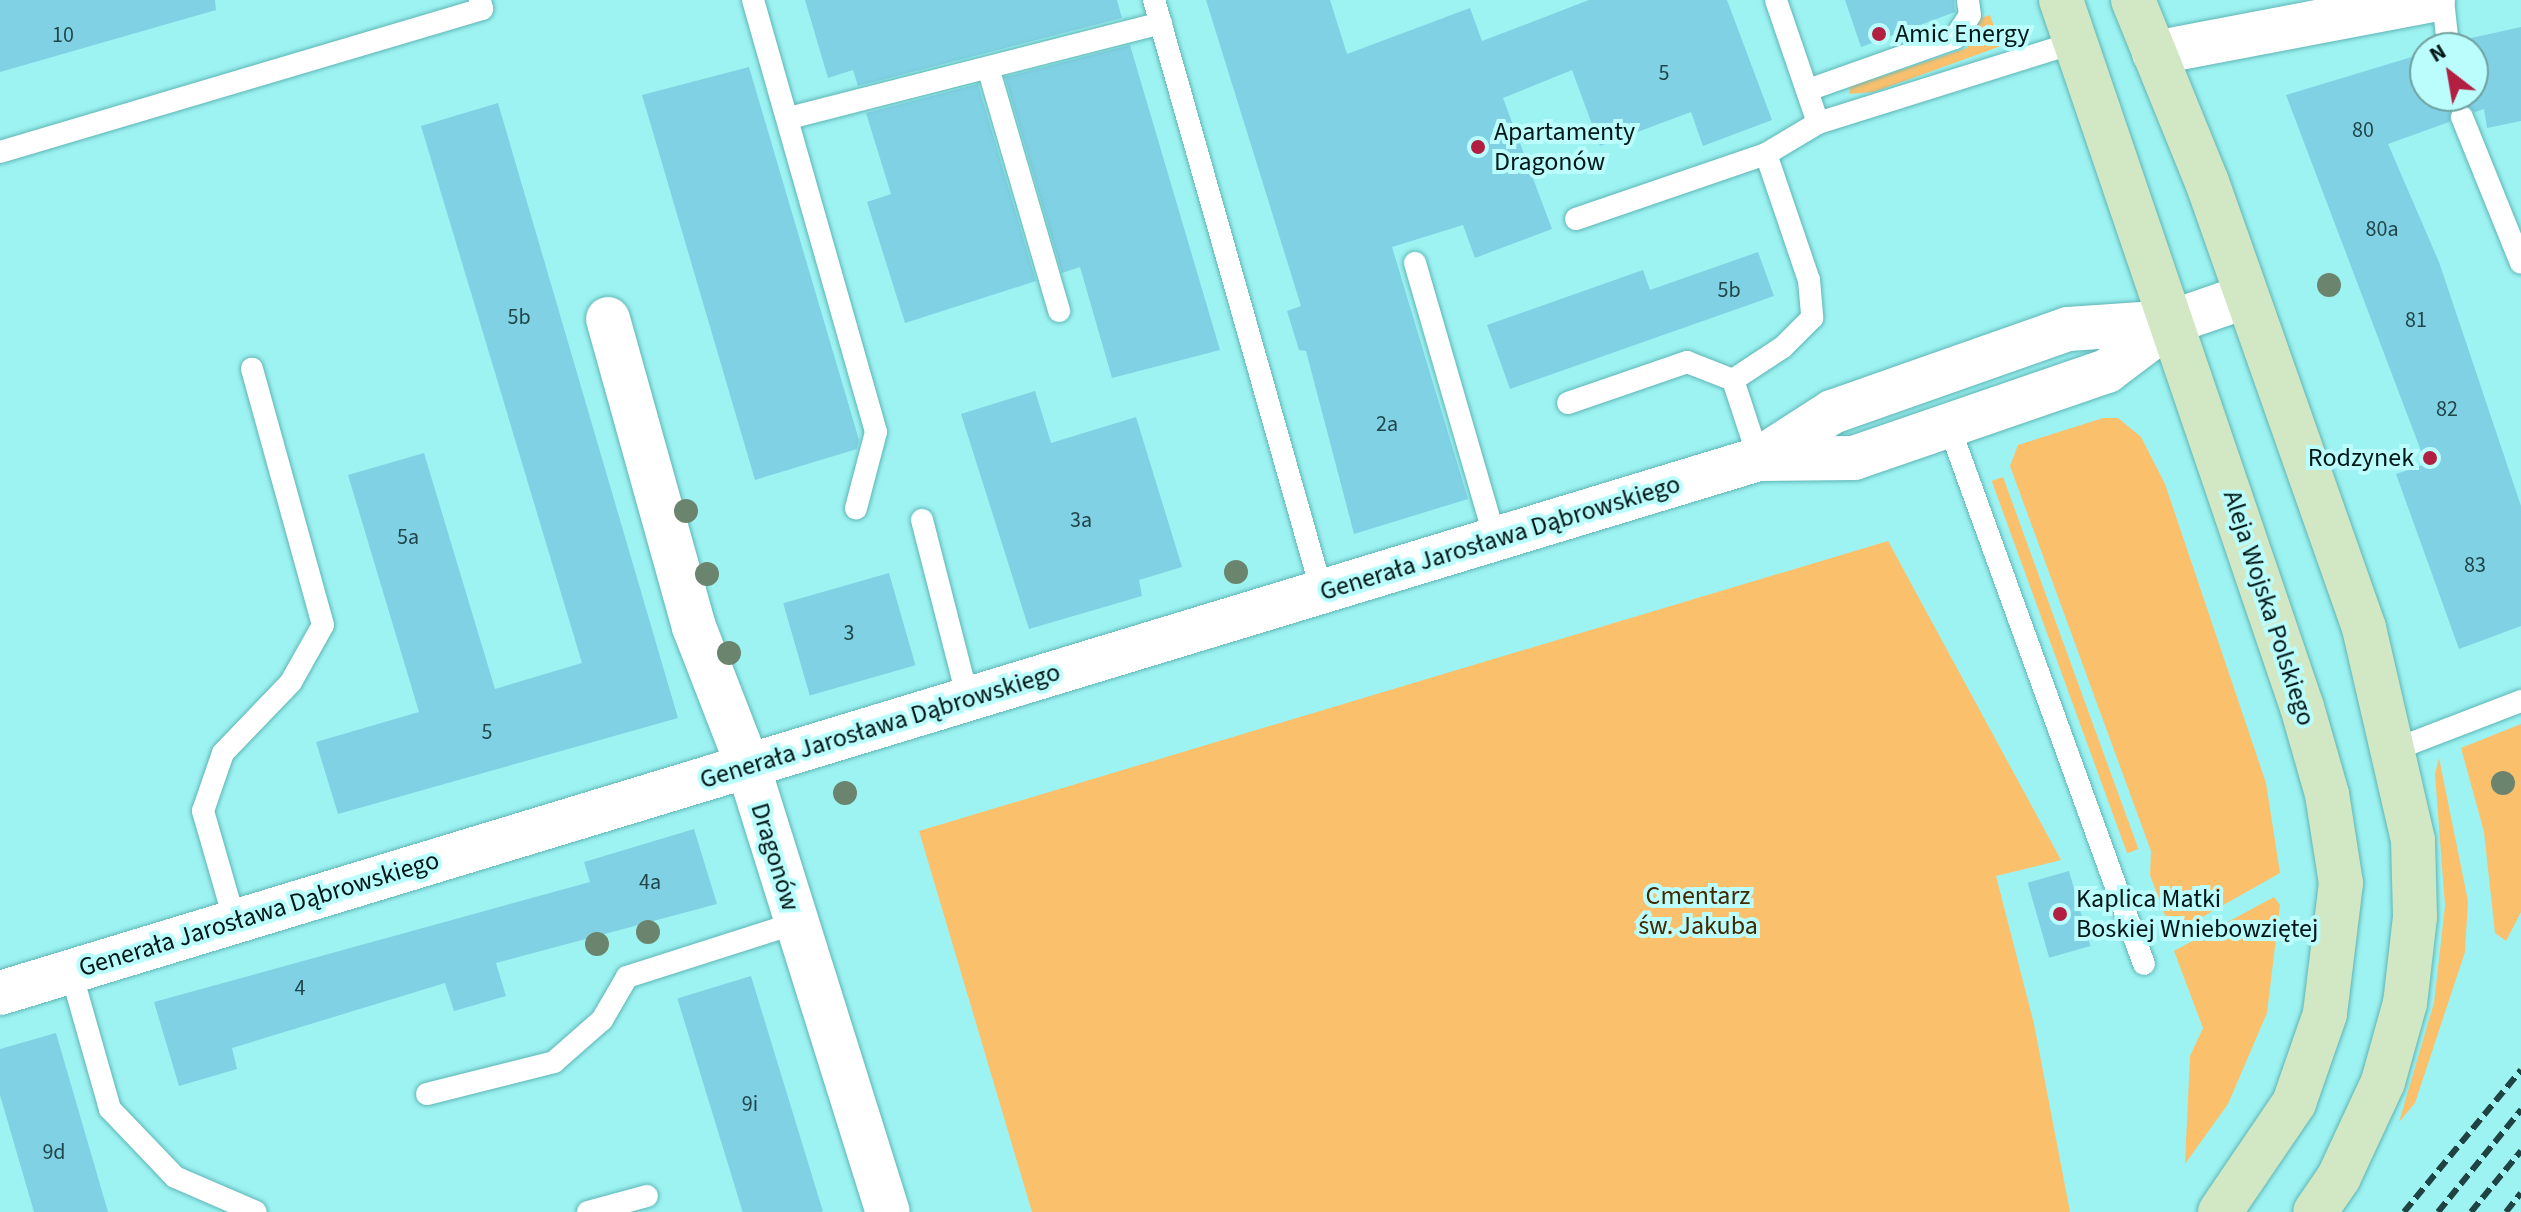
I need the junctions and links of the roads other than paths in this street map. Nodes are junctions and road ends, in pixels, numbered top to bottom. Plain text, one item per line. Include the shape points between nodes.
1 (480, 0) edge
2 (753, 0) edge
3 (1154, 0) edge
4 (1776, 0) edge
5 (1968, 0) edge
6 (2061, 0) edge
7 (2133, 0) edge
8 (2433, 0) edge
9 (2443, 0) edge
10 (1161, 23) junction
11 (2447, 32) edge
12 (2076, 42) junction
13 (2154, 53) junction
14 (989, 71) junction
15 (1808, 90) junction
16 (2462, 117) dead end
17 (789, 118) junction
18 (1818, 123) junction
19 (0, 152) edge
20 (1766, 154) junction
21 (1576, 219) dead end
22 (1415, 263) dead end
23 (2521, 263) edge
24 (2247, 296) junction
25 (1059, 311) dead end
26 (608, 319) dead end
27 (2172, 322) junction
28 (252, 369) dead end
29 (1733, 380) junction
30 (1568, 403) dead end
31 (1949, 426) junction
32 (1759, 459) junction
33 (856, 508) dead end
34 (922, 520) dead end
35 (1495, 539) junction
36 (1322, 592) junction
37 (968, 699) junction
38 (2521, 701) edge
39 (2396, 749) junction
40 (748, 766) junction
41 (235, 922) junction
42 (796, 923) junction
43 (2144, 964) dead end
44 (71, 972) junction
45 (0, 993) edge
46 (427, 1094) dead end
47 (647, 1196) dead end
48 (256, 1212) edge
49 (588, 1212) edge
50 (888, 1212) edge
51 (2220, 1212) edge
52 (2315, 1212) edge

1 - 19 lane via 482,9
2 - 17 lane
3 - 10 lane
4 - 15 lane
5 - 15 lane via 1970,15 1955,38
6 - 12 main road, Aleja Wojska Polskiego
7 - 13 main road
8 - 13 street
9 - 11 lane
10 - 14 lane
10 - 36 lane
12 - 18 lane
12 - 27 main road, Aleja Wojska Polskiego
13 - 24 main road
14 - 17 lane
14 - 25 lane
15 - 18 lane
16 - 23 lane
17 - 33 lane via 876,432
18 - 20 lane
20 - 21 lane
20 - 29 lane via 1809,280 1812,318 1783,347
22 - 35 lane
24 - 27 street, Generała Jarosława Dąbrowskiego
24 - 39 main road via 2364,628
26 - 40 street, Dragonów via 694,627
27 - 31 street, Generała Jarosława Dąbrowskiego via 2107,371
27 - 32 street, Generała Jarosława Dąbrowskiego via 2068,329 1832,412
27 - 51 main road, Aleja Wojska Polskiego via 2302,707 2327,794 2341,883 2325,1014 2294,1103
28 - 41 lane via 323,625 291,682 223,753 203,811
29 - 30 lane via 1687,362
29 - 32 lane
31 - 32 street, Generała Jarosława Dąbrowskiego via 1854,458
31 - 43 lane
32 - 35 street, Generała Jarosława Dąbrowskiego
34 - 37 lane
35 - 36 street, Generała Jarosława Dąbrowskiego
36 - 37 street, Generała Jarosława Dąbrowskiego
37 - 40 street, Generała Jarosława Dąbrowskiego
38 - 39 lane
39 - 52 main road via 2413,840 2415,917 2405,1003 2383,1082 2339,1177
40 - 41 street, Generała Jarosława Dąbrowskiego
40 - 42 street, Dragonów
41 - 44 street, Generała Jarosława Dąbrowskiego
42 - 46 lane via 627,977 602,1020 554,1062
42 - 50 street, Dragonów
44 - 45 street, Generała Jarosława Dąbrowskiego
44 - 48 lane via 110,1109 175,1177
47 - 49 lane

